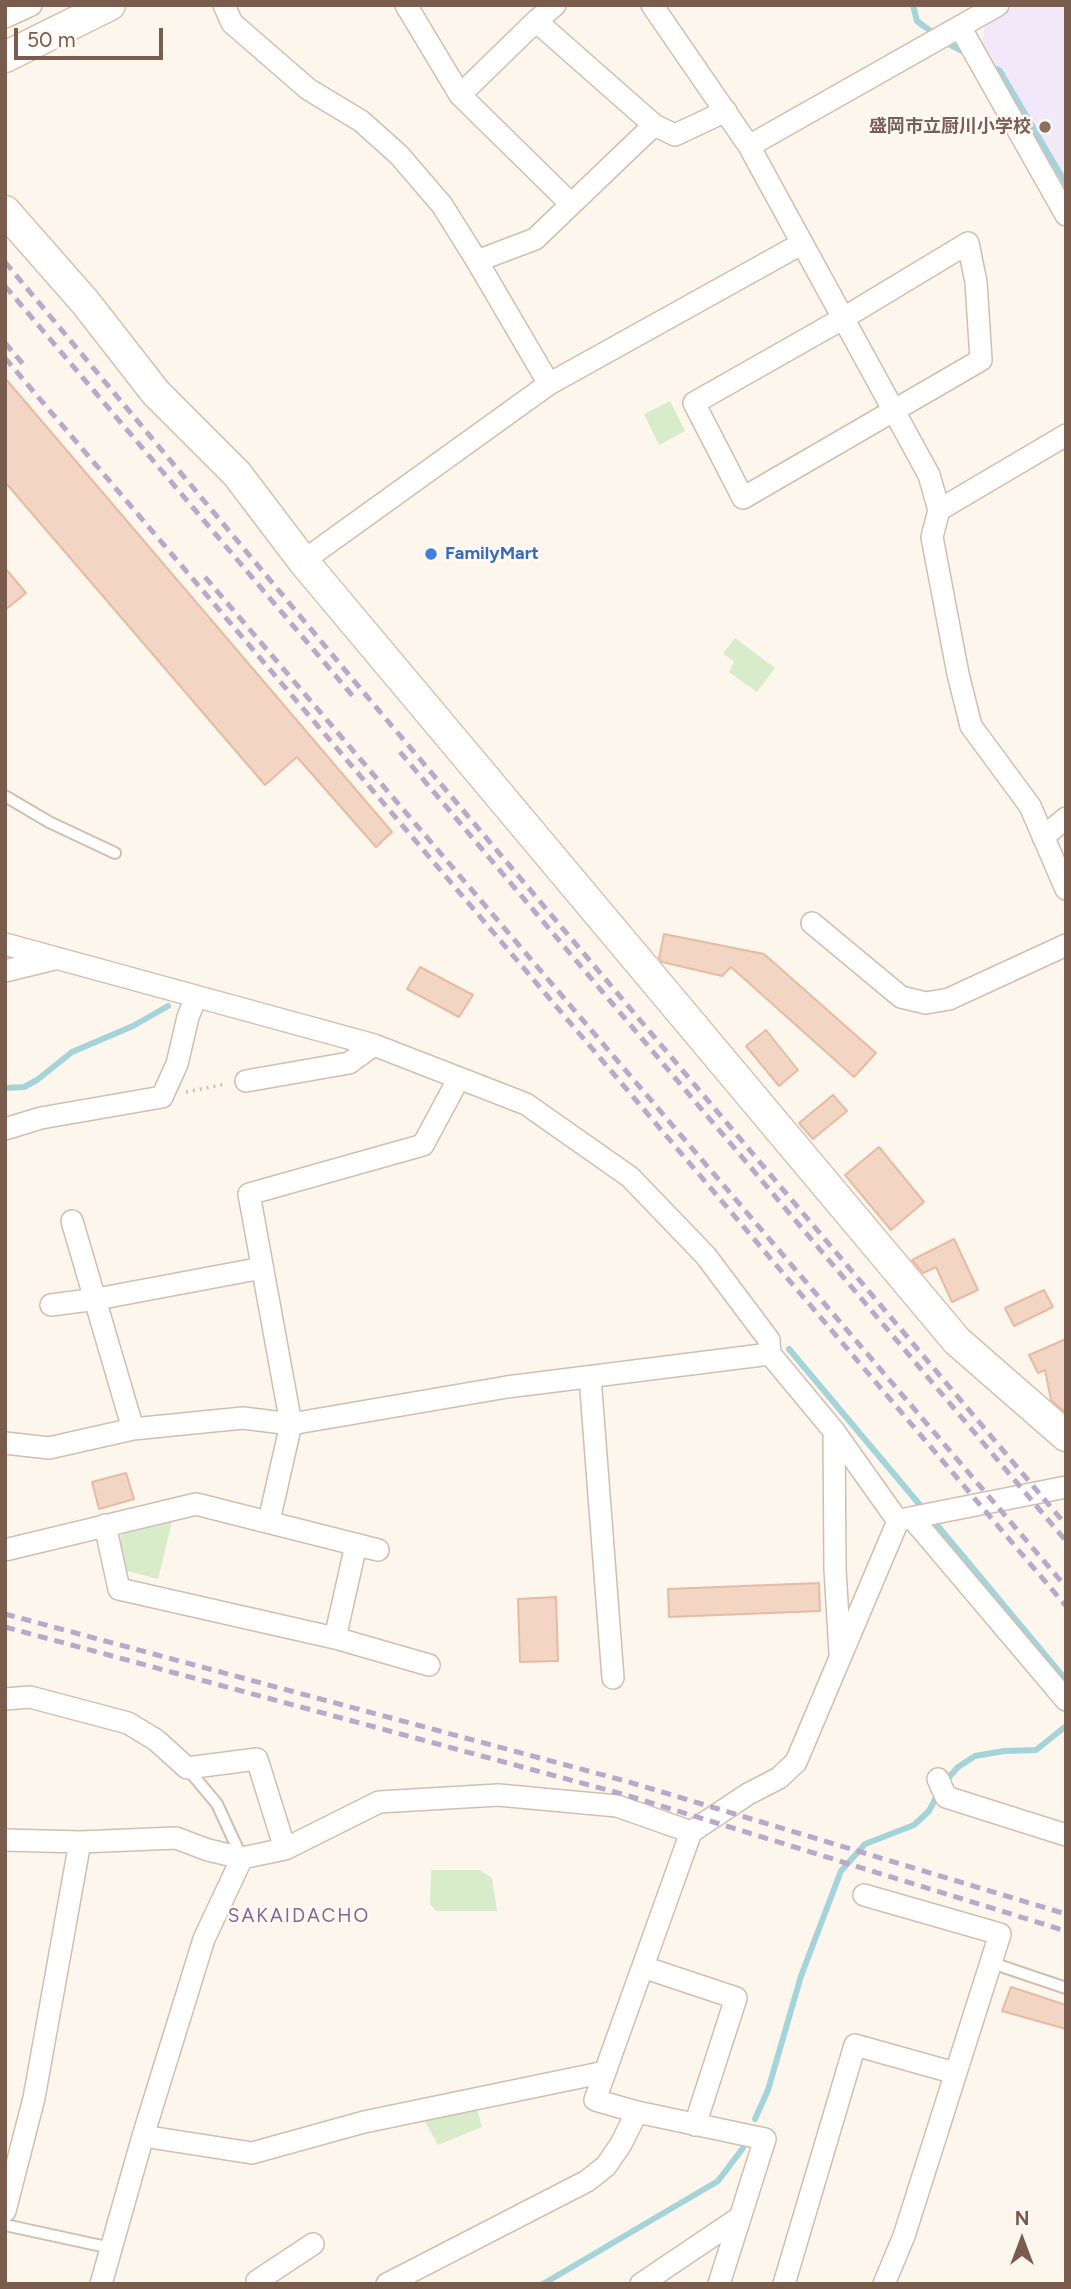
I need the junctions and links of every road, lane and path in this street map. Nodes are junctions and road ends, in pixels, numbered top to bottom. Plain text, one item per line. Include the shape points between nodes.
1 (31, 5) edge
2 (110, 5) edge
3 (224, 5) edge
4 (406, 5) edge
5 (555, 5) edge
6 (652, 5) edge
7 (998, 5) edge
8 (76, 12) edge
9 (5, 18) edge
10 (536, 21) junction
11 (960, 27) junction
12 (6, 57) edge
13 (460, 95) junction
14 (726, 111) junction
15 (654, 125) junction
16 (749, 146) junction
17 (571, 204) junction
18 (5, 211) edge
19 (1066, 215) edge
20 (801, 244) junction
21 (477, 261) junction
22 (842, 319) junction
23 (549, 384) junction
24 (894, 412) junction
25 (1066, 435) edge
26 (939, 510) junction
27 (303, 561) junction
28 (5, 796) edge
29 (1066, 818) edge
30 (1043, 837) junction
31 (115, 853) dead end
32 (1066, 889) edge
33 (812, 923) dead end
34 (5, 944) edge
35 (1066, 945) edge
36 (56, 958) junction
37 (5, 971) edge
38 (196, 997) junction
39 (374, 1045) junction
40 (459, 1078) junction
41 (246, 1081) joint
42 (162, 1097) junction
43 (5, 1129) edge
44 (72, 1221) dead end
45 (262, 1268) junction
46 (97, 1299) junction
47 (51, 1305) dead end
48 (770, 1354) junction
49 (590, 1377) junction
50 (292, 1424) junction
51 (133, 1429) junction
52 (834, 1431) junction
53 (1066, 1436) edge
54 (5, 1443) edge
55 (1066, 1487) edge
56 (905, 1519) junction
57 (269, 1521) junction
58 (105, 1525) junction
59 (356, 1545) junction
60 (5, 1550) edge
61 (378, 1550) dead end
62 (335, 1638) junction
63 (840, 1659) junction
64 (429, 1665) dead end
65 (613, 1678) dead end
66 (5, 1699) edge
67 (1066, 1700) edge
68 (187, 1768) junction
69 (942, 1788) dead end
70 (691, 1832) junction
71 (1066, 1835) edge
72 (5, 1840) edge
73 (80, 1842) junction
74 (285, 1849) junction
75 (242, 1858) junction
76 (863, 1895) dead end
77 (992, 1963) junction
78 (643, 1966) junction
79 (1066, 1989) edge
80 (605, 2072) junction
81 (955, 2073) junction
82 (637, 2112) junction
83 (695, 2125) junction
84 (143, 2136) junction
85 (5, 2211) edge
86 (739, 2218) junction
87 (5, 2225) edge
88 (313, 2244) dead end
89 (111, 2248) junction
90 (101, 2284) edge
91 (260, 2284) edge
92 (387, 2284) edge
93 (641, 2284) edge
94 (719, 2284) edge
95 (785, 2284) edge
96 (884, 2284) edge

1 - 9 street
2 - 8 street
3 - 21 street via 232,23 308,89 360,121 400,155 442,205
4 - 13 street
5 - 10 street
6 - 14 street
7 - 11 street
8 - 12 street
10 - 13 street
10 - 15 street
11 - 16 street
11 - 19 street
13 - 17 street
14 - 15 street via 675,135
14 - 16 street
15 - 17 street
16 - 20 street
17 - 21 street via 535,239
18 - 27 street via 156,393 237,474
20 - 22 street
20 - 23 street
21 - 23 street
22 - 24 street
22 - 24 street via 968,243 976,282 981,360
22 - 24 street via 694,403 743,498
23 - 27 street
24 - 26 street via 929,475
25 - 26 street
26 - 30 street via 932,537 971,726 1030,806
27 - 53 street via 957,1341
28 - 31 lane
29 - 30 street
30 - 32 street
33 - 35 street via 901,997 926,1003 949,999
34 - 36 street
36 - 37 street
36 - 38 street
38 - 39 street
38 - 42 street via 177,1064
39 - 40 street
39 - 41 street via 349,1063
40 - 45 street via 423,1145 249,1194
40 - 48 street via 526,1104 630,1177 706,1256 769,1340
41 - 42 path
42 - 43 street via 41,1118
44 - 46 street
45 - 46 street
45 - 50 street
46 - 47 street
46 - 51 street
48 - 49 street
48 - 52 street
49 - 50 street
49 - 65 street
50 - 51 street via 243,1418
50 - 57 street
51 - 54 street via 49,1448
52 - 56 street
52 - 63 street
55 - 56 street
56 - 63 street
56 - 67 street
57 - 58 street via 196,1504
57 - 59 street
58 - 60 street
58 - 62 street via 119,1589
59 - 61 street
59 - 62 street
62 - 64 street
63 - 70 street via 796,1762 779,1778
66 - 68 street via 30,1697 128,1723
68 - 74 street via 257,1759
68 - 75 lane via 217,1804
69 - 71 street
70 - 74 street via 617,1806 498,1794 379,1802
70 - 78 street
72 - 73 street
73 - 75 street via 176,1838
73 - 85 street via 34,2098
74 - 75 street
75 - 84 street via 204,1939
76 - 77 street via 1000,1934
77 - 79 lane
77 - 81 street
78 - 80 street
78 - 83 street via 736,1998
80 - 82 street via 595,2100
80 - 84 street via 364,2122 252,2153
81 - 95 street via 855,2045
81 - 96 street via 904,2236
82 - 83 street
82 - 92 street via 607,2166 587,2181
83 - 86 street via 765,2139
84 - 89 street
86 - 93 street
86 - 94 street
87 - 89 lane
88 - 91 street via 257,2281
89 - 90 street

